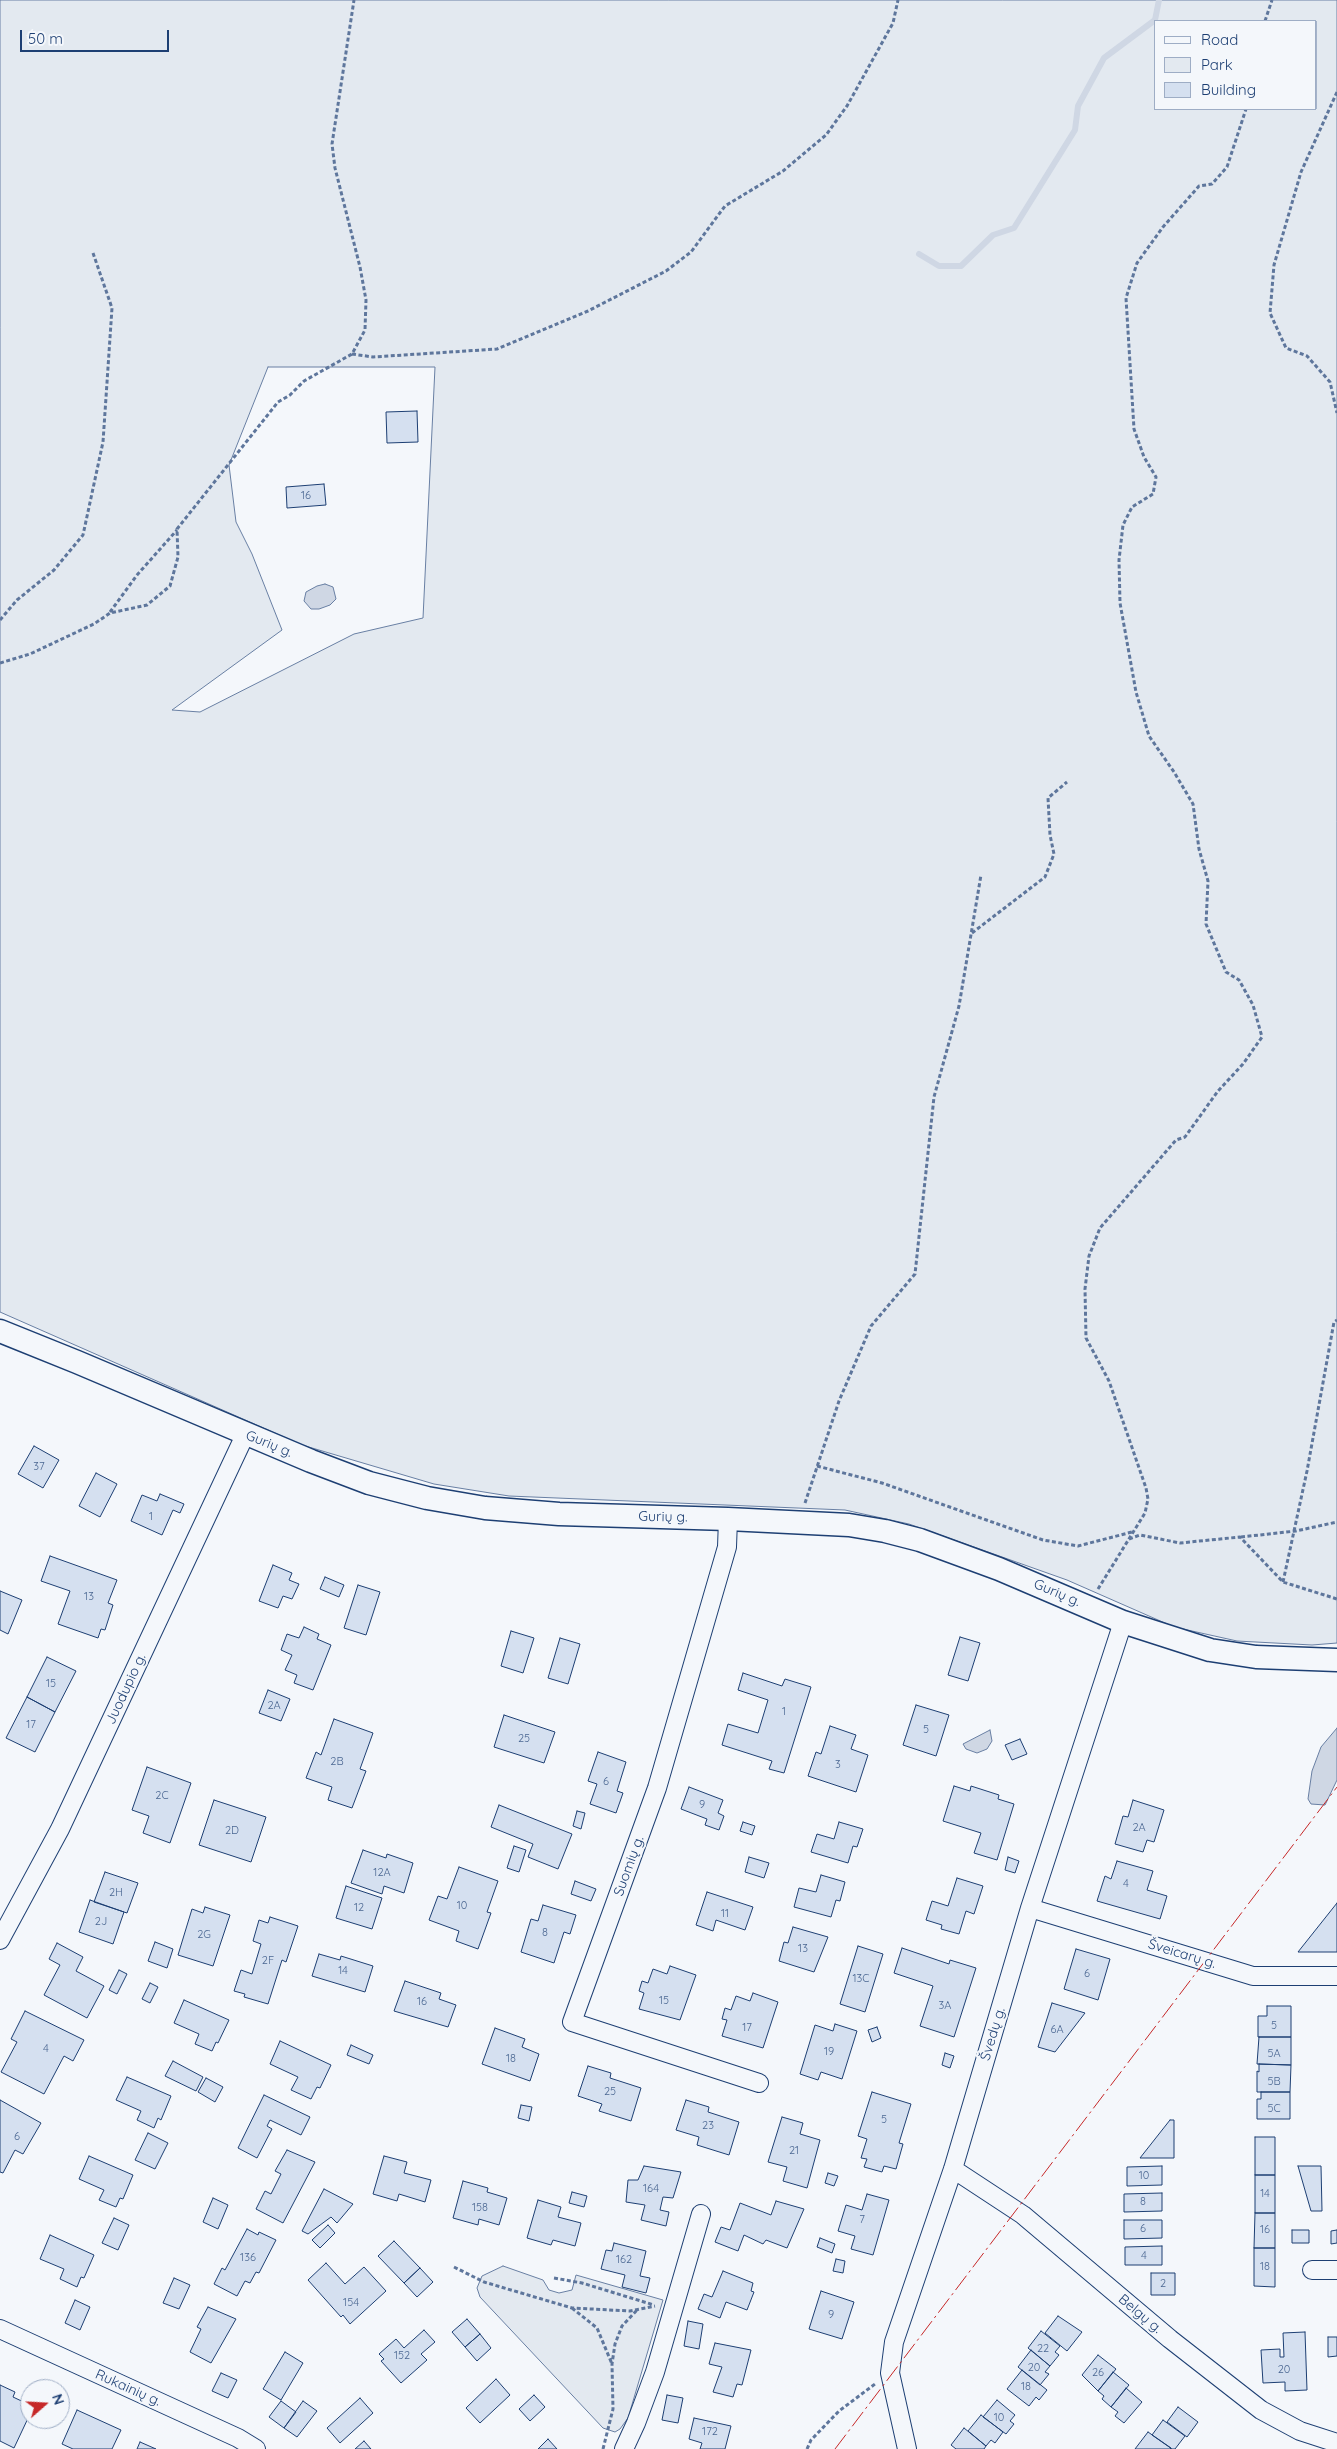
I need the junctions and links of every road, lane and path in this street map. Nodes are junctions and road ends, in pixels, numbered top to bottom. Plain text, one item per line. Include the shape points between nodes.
1 (354, 0) edge
2 (898, 0) edge
3 (1272, 0) edge
4 (1265, 20) edge
5 (1337, 92) edge
6 (1246, 110) edge
7 (93, 253) dead end
8 (352, 354) junction
9 (1337, 413) edge
10 (177, 529) junction
11 (110, 613) junction
12 (0, 620) edge
13 (0, 663) edge
14 (1067, 782) dead end
15 (981, 875) dead end
16 (971, 934) junction
17 (1337, 1320) edge
18 (0, 1331) edge
19 (245, 1435) junction
20 (817, 1466) junction
21 (728, 1519) junction
22 (1337, 1522) edge
23 (798, 1523) junction
24 (1296, 1531) junction
25 (1132, 1532) junction
26 (1240, 1537) junction
27 (1128, 1539) junction
28 (1283, 1582) junction
29 (1337, 1599) edge
30 (1086, 1606) junction
31 (1123, 1622) junction
32 (1337, 1660) edge
33 (1030, 1908) junction
34 (0, 1940) edge
35 (1337, 1976) edge
36 (759, 2082) dead end
37 (953, 2169) junction
38 (701, 2214) dead end
39 (454, 2267) dead end
40 (1312, 2270) dead end
41 (1337, 2270) edge
42 (554, 2278) dead end
43 (572, 2308) junction
44 (638, 2309) junction
45 (0, 2329) edge
46 (612, 2364) junction
47 (890, 2373) junction
48 (1337, 2443) edge
49 (256, 2449) edge
50 (603, 2449) edge
51 (624, 2449) edge
52 (807, 2449) edge
53 (907, 2449) edge

1 - 8 path via 332,144 366,300 365,330
2 - 8 path via 893,23 847,106 826,135 783,171 724,206 692,252 666,271 588,311 497,349 373,357
3 - 4 path
5 - 9 path via 1302,172 1274,265 1270,313 1286,348 1307,356 1330,382
6 - 25 path via 1227,167 1212,184 1199,186 1163,227 1137,263 1126,298 1134,429 1156,478 1153,494 1132,507 1122,525 1120,603 1136,692 1149,736 1193,804 1198,849 1208,881 1206,924 1226,972 1239,980 1253,1005 1262,1037 1185,1137 1176,1140 1100,1228 1090,1256 1085,1289 1086,1338 1109,1381 1148,1499 1145,1513
7 - 12 path via 112,308 103,442 82,535 54,570 17,600
8 - 10 path via 304,381 278,402
10 - 11 path via 137,575
10 - 11 path via 178,557 170,586 147,605
11 - 13 path via 94,624
14 - 16 path via 1048,798 1054,854 1045,877
15 - 16 path
16 - 20 path via 959,1006 934,1097 915,1274 871,1326 839,1401
17 - 24 path via 1334,1322
18 - 19 street, Gurių g.
19 - 21 street, Gurių g. via 369,1483 427,1498 485,1508 550,1513
19 - 34 street, Juodupio g. via 60,1829
20 - 23 path
20 - 25 path via 882,1483 1043,1540 1078,1546
21 - 23 street, Gurių g.
21 - 36 street, Suomių g. via 727,1547 656,1788 572,2022
22 - 24 path
23 - 30 street, Gurių g. via 849,1525 920,1540
24 - 26 path
24 - 28 path
25 - 27 path
26 - 27 path via 1180,1543 1140,1535
26 - 28 path
27 - 30 path
28 - 29 path
30 - 31 street, Gurių g.
31 - 32 street, Gurių g. via 1210,1650 1256,1657
31 - 33 street, Švedų g.
33 - 35 street, Šveicarų g. via 1253,1976
33 - 37 street, Švedų g.
37 - 47 street, Švedų g. via 894,2342
37 - 48 street, Belgų g. via 1023,2215 1170,2339 1261,2410 1300,2431
38 - 51 street via 655,2372
39 - 43 path via 484,2282
40 - 41 street
42 - 44 path via 582,2282 656,2306
43 - 44 path
43 - 46 path via 597,2328
44 - 46 path via 622,2326
45 - 49 street, Rukainių g. via 230,2434
46 - 50 path via 613,2409
47 - 52 path via 839,2411 811,2440
47 - 53 street, Švedų g.

